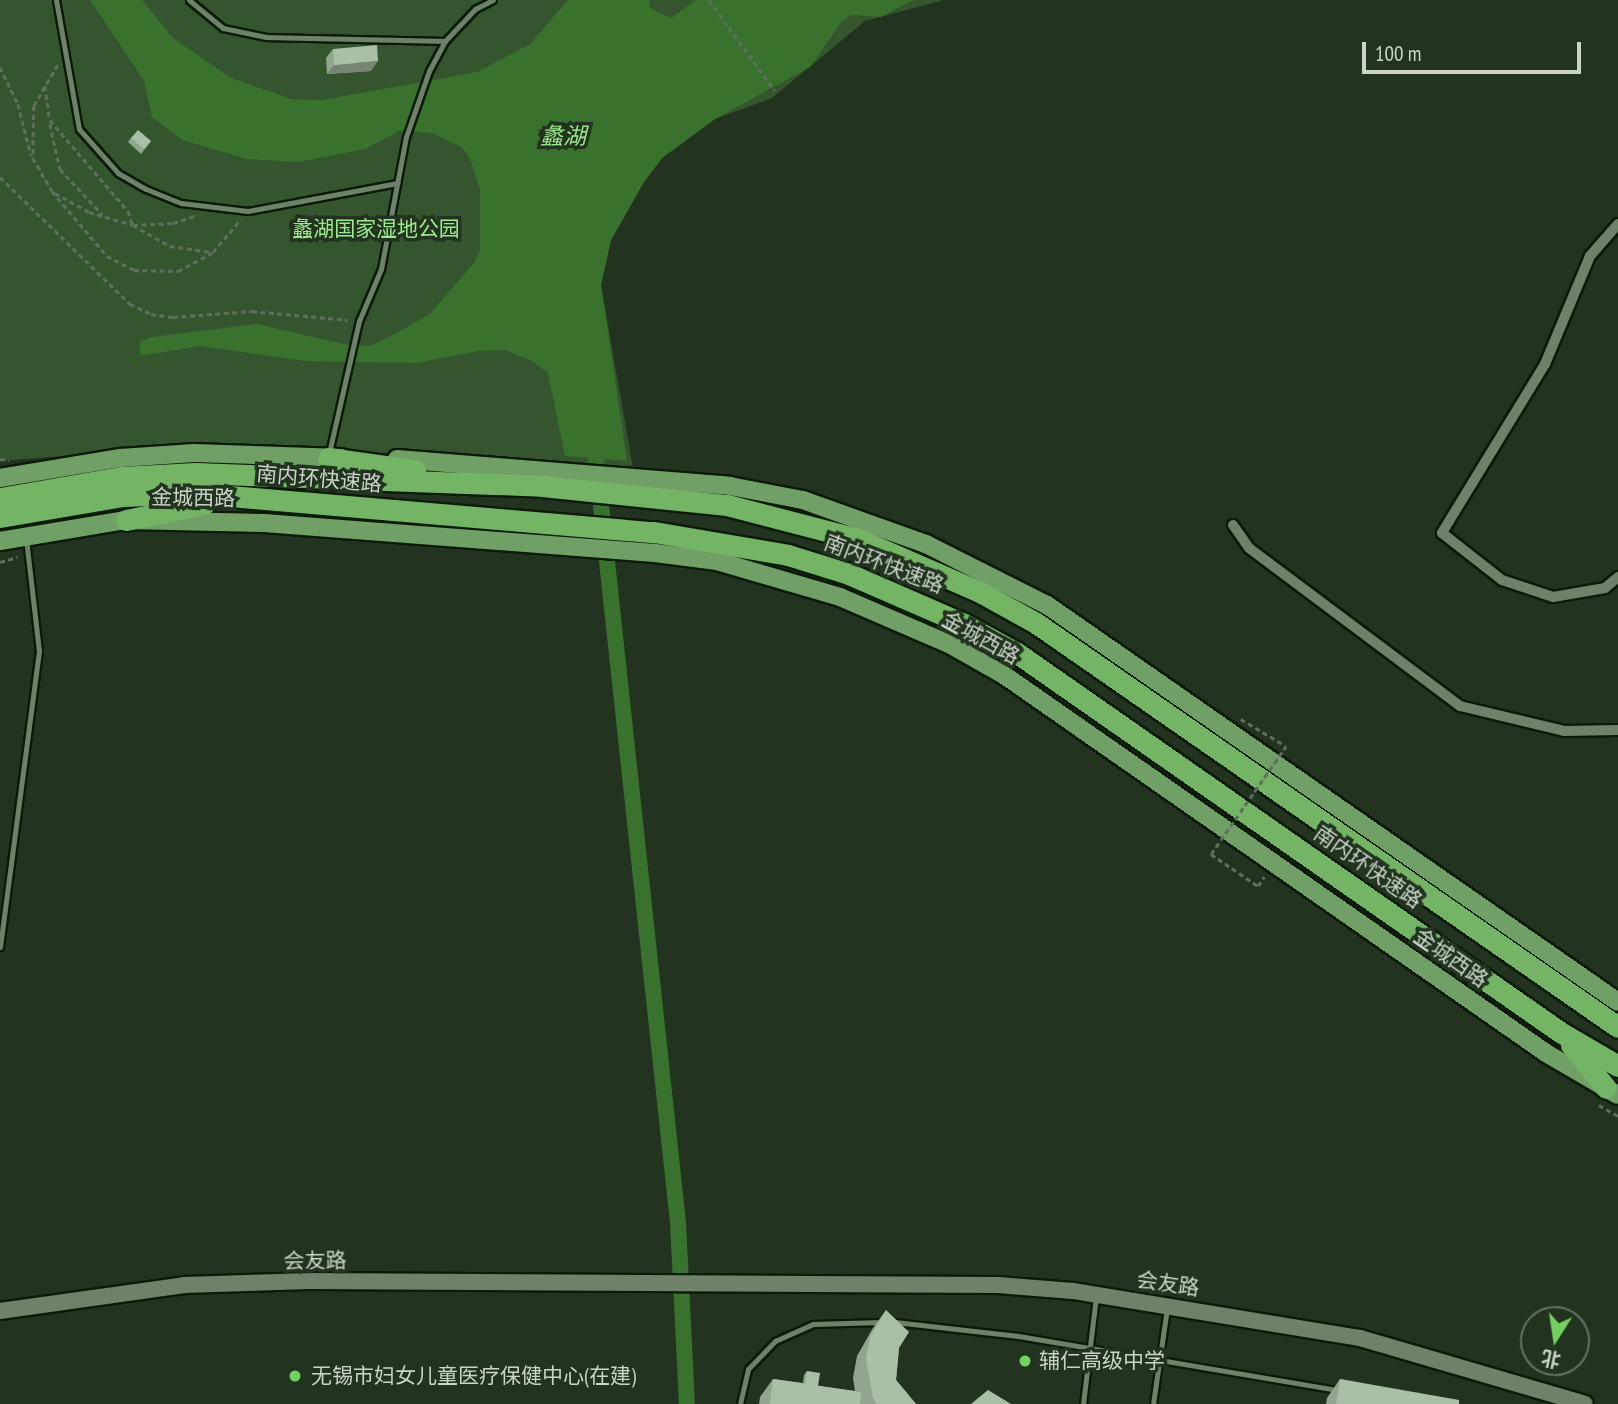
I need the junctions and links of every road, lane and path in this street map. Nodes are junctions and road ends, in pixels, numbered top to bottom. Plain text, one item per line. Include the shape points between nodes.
1 (55, 0) edge
2 (189, 0) edge
3 (493, 0) edge
4 (709, 0) edge
5 (445, 41) junction
6 (65, 57) junction
7 (0, 67) edge
8 (45, 86) junction
9 (775, 91) dead end
10 (50, 120) junction
11 (33, 158) junction
12 (0, 177) edge
13 (397, 183) junction
14 (52, 191) junction
15 (209, 207) junction
16 (248, 211) junction
17 (104, 216) junction
18 (1618, 223) edge
19 (133, 225) junction
20 (213, 252) junction
21 (359, 321) junction
22 (328, 458) junction
23 (541, 477) junction
24 (0, 478) edge
25 (653, 486) junction
26 (0, 498) edge
27 (265, 499) junction
28 (0, 517) edge
29 (126, 520) junction
30 (1233, 525) dead end
31 (544, 533) junction
32 (0, 541) edge
33 (654, 542) junction
34 (26, 544) junction
35 (0, 562) edge
36 (1618, 577) edge
37 (1618, 730) edge
38 (1231, 732) junction
39 (1209, 835) dead end
40 (1220, 843) dead end
41 (1266, 874) dead end
42 (0, 947) edge
43 (1618, 1002) edge
44 (1618, 1027) edge
45 (1560, 1032) junction
46 (1618, 1066) edge
47 (1607, 1095) edge
48 (1618, 1116) edge
49 (1097, 1295) junction
50 (1168, 1305) junction
51 (0, 1311) edge
52 (1090, 1348) junction
53 (1159, 1360) junction
54 (1346, 1391) edge
55 (740, 1404) edge
56 (1083, 1404) edge
57 (1153, 1404) edge
58 (1585, 1404) edge

1 - 6 lane
2 - 5 lane via 223,28 266,37
3 - 5 lane via 475,9
4 - 9 path
5 - 13 lane via 406,137
6 - 8 path
6 - 15 lane via 79,129 118,173 181,203
7 - 11 path via 18,104 26,149
8 - 10 path
8 - 11 path via 30,123
10 - 17 path via 60,169
10 - 19 path via 128,211
11 - 14 path
12 - 21 path via 130,304 151,314 173,317 252,311
13 - 16 lane
13 - 21 lane via 381,269
14 - 17 path
14 - 20 path via 107,256 134,270 178,271
15 - 16 lane
15 - 19 path via 173,223
16 - 20 path
17 - 19 path
18 - 36 street via 1590,256 1545,364 1442,533 1502,580 1553,597 1605,588
19 - 20 path via 170,246
21 - 22 lane
22 - 23 highway
22 - 24 main road, 金城西路 via 194,453 107,460
23 - 25 highway, 南内环快速路
23 - 26 highway, 南内环快速路 via 195,473 122,477
25 - 38 main road via 803,500 926,544 1047,605
25 - 44 highway, 南内环快速路 via 798,520 861,540 980,592 1092,660
27 - 28 highway, 南内环快速路 via 195,493 124,496
27 - 29 highway via 195,505
27 - 31 highway, 南内环快速路
29 - 31 main road, 金城西路
29 - 34 main road, 金城西路
30 - 37 street via 1249,548 1460,706 1564,731
31 - 33 highway, 南内环快速路
32 - 34 main road, 金城西路
33 - 45 highway, 南内环快速路 via 788,555 860,578 964,624 1072,690
33 - 47 main road, 金城西路 via 783,578 883,614 963,652 1058,711
34 - 35 path
34 - 42 lane via 39,652
38 - 41 path, bridge via 1242,716 1286,747 1211,854 1258,886
38 - 43 main road
39 - 40 path
45 - 46 highway, 南内环快速路
45 - 47 highway
47 - 48 path
49 - 50 street, 会友路
49 - 51 street, 会友路 via 974,1284 309,1281 184,1285
49 - 52 lane
50 - 53 lane
50 - 58 street, 会友路 via 1360,1338
52 - 53 lane
52 - 55 lane via 920,1323 813,1324 792,1331 760,1353 748,1369
52 - 56 lane
53 - 54 lane
53 - 57 lane

